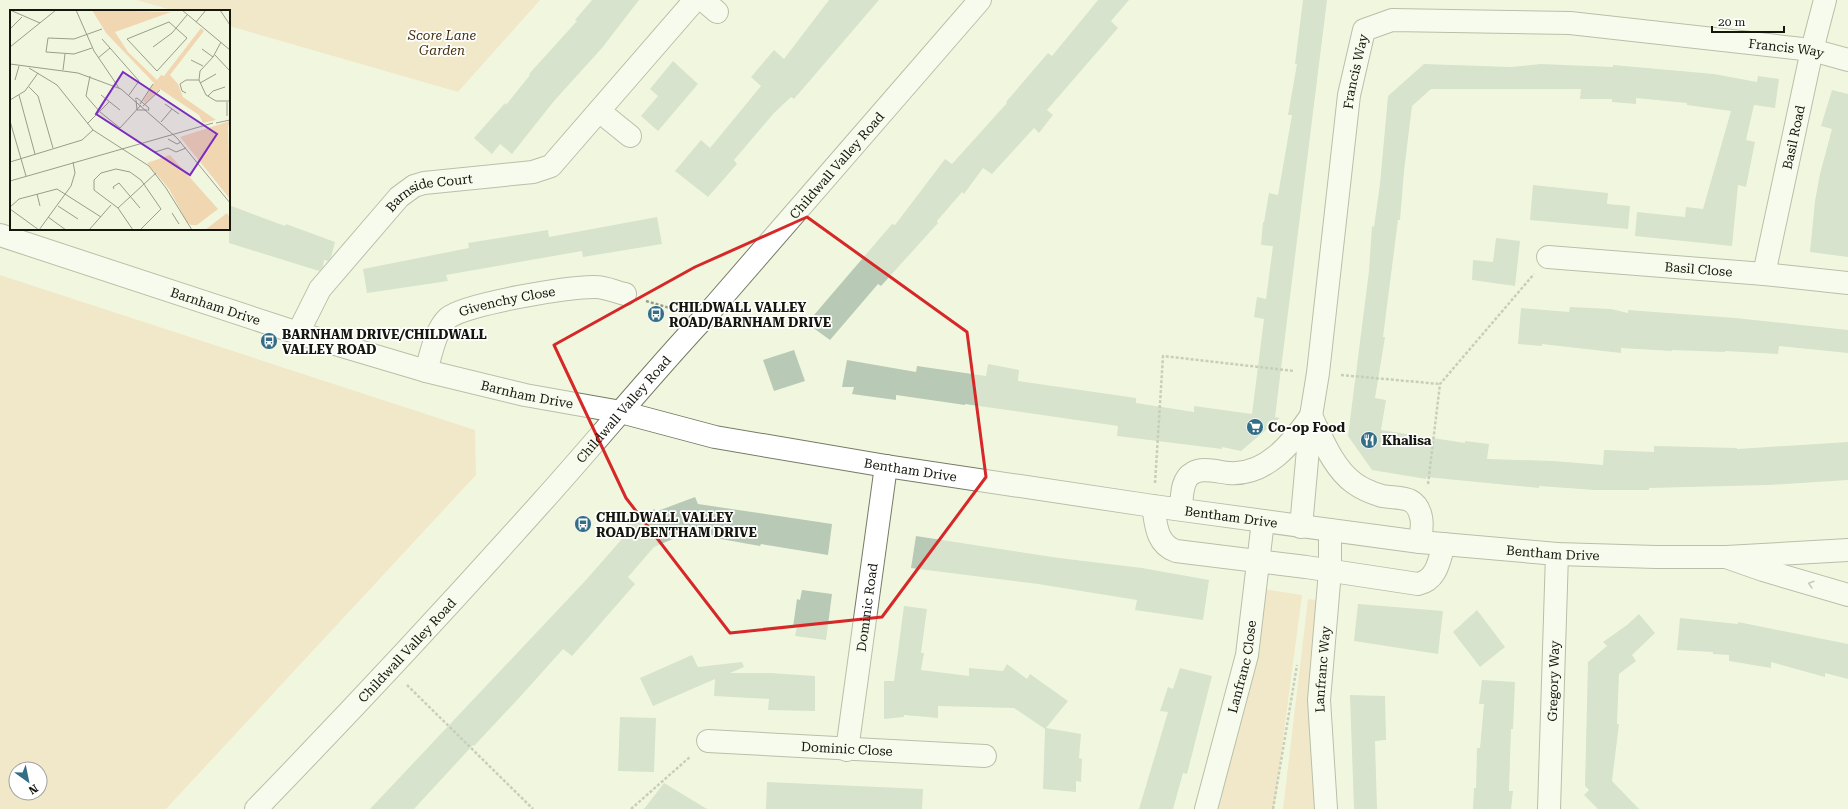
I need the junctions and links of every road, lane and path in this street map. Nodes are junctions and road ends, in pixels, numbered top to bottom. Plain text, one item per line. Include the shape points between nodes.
1 (695, 0) edge
2 (980, 0) edge
3 (1825, 0) edge
4 (1812, 50) junction
5 (1848, 60) edge
6 (599, 111) junction
7 (630, 136) dead end
8 (0, 235) edge
9 (1548, 257) joint
10 (1764, 274) junction
11 (1848, 283) edge
12 (625, 294) joint
13 (704, 318) junction
14 (298, 333) junction
15 (426, 371) junction
16 (1318, 373) junction
17 (1440, 384) junction
18 (621, 412) junction
19 (1311, 416) junction
20 (886, 466) junction
21 (1427, 487) dead end
22 (1154, 506) junction
23 (1181, 509) junction
24 (1263, 520) junction
25 (1301, 527) junction
26 (1330, 530) junction
27 (1420, 542) junction
28 (1444, 544) junction
29 (1848, 550) edge
30 (1557, 554) junction
31 (1726, 557) junction
32 (1258, 561) junction
33 (1330, 571) junction
34 (1848, 595) edge
35 (1297, 664) dead end
36 (391, 669) junction
37 (708, 741) joint
38 (847, 750) junction
39 (985, 756) dead end
40 (256, 809) edge
41 (533, 809) edge
42 (631, 809) edge
43 (1206, 809) edge
44 (1273, 809) edge
45 (1326, 809) edge
46 (1549, 809) edge

1 - 6 street, Barnside Court
2 - 13 street, Childwall Valley Road
3 - 4 street, Basil Road
4 - 5 street, Francis Way
4 - 10 street, Basil Road
4 - 16 street, Francis Way via 1570,23 1392,20 1364,30 1349,95
6 - 7 street
6 - 14 street, Barnside Court via 555,162 544,169 424,182 406,191 320,289
8 - 14 street, Barnham Drive
9 - 10 street, Basil Close
9 - 17 path
10 - 11 street, Basil Close
12 - 13 path
12 - 15 street, Givenchy Close via 597,287 580,287 493,302 462,311 449,317 443,324
13 - 18 street, Childwall Valley Road
14 - 15 street, Barnham Drive
15 - 18 street, Barnham Drive via 525,395
16 - 17 path
16 - 19 street, Francis Way
16 - 22 path via 1163,356
17 - 21 path
18 - 20 street, Bentham Drive via 715,437
18 - 36 street, Childwall Valley Road
19 - 23 street via 1283,451 1260,466 1238,472 1204,470 1193,473 1186,480
19 - 25 street, Francis Way
19 - 27 street via 1341,470 1353,482 1366,491 1382,496 1407,498 1413,502 1421,518
20 - 22 street, Bentham Drive
20 - 38 street, Dominic Road
22 - 23 street, Bentham Drive
22 - 32 street via 1156,526 1165,546 1171,549
23 - 24 street, Bentham Drive
24 - 25 street, Bentham Drive
24 - 32 street, Lanfranc Close
25 - 26 street, Bentham Drive
26 - 27 street, Bentham Drive
26 - 33 street, Lanfranc Way
27 - 28 street, Bentham Drive
28 - 30 street, Bentham Drive
28 - 33 street via 1432,577 1418,584
29 - 31 street, Bentham Drive
30 - 31 street, Bentham Drive
30 - 46 street, Gregory Way
34 -> 31 street
32 - 33 street
32 - 43 street, Lanfranc Close via 1247,655
33 - 45 street, Lanfranc Way via 1319,700
35 - 44 path
36 - 40 street, Childwall Valley Road
36 - 41 path
37 - 38 street, Dominic Close
37 - 42 path
38 - 39 street, Dominic Close

